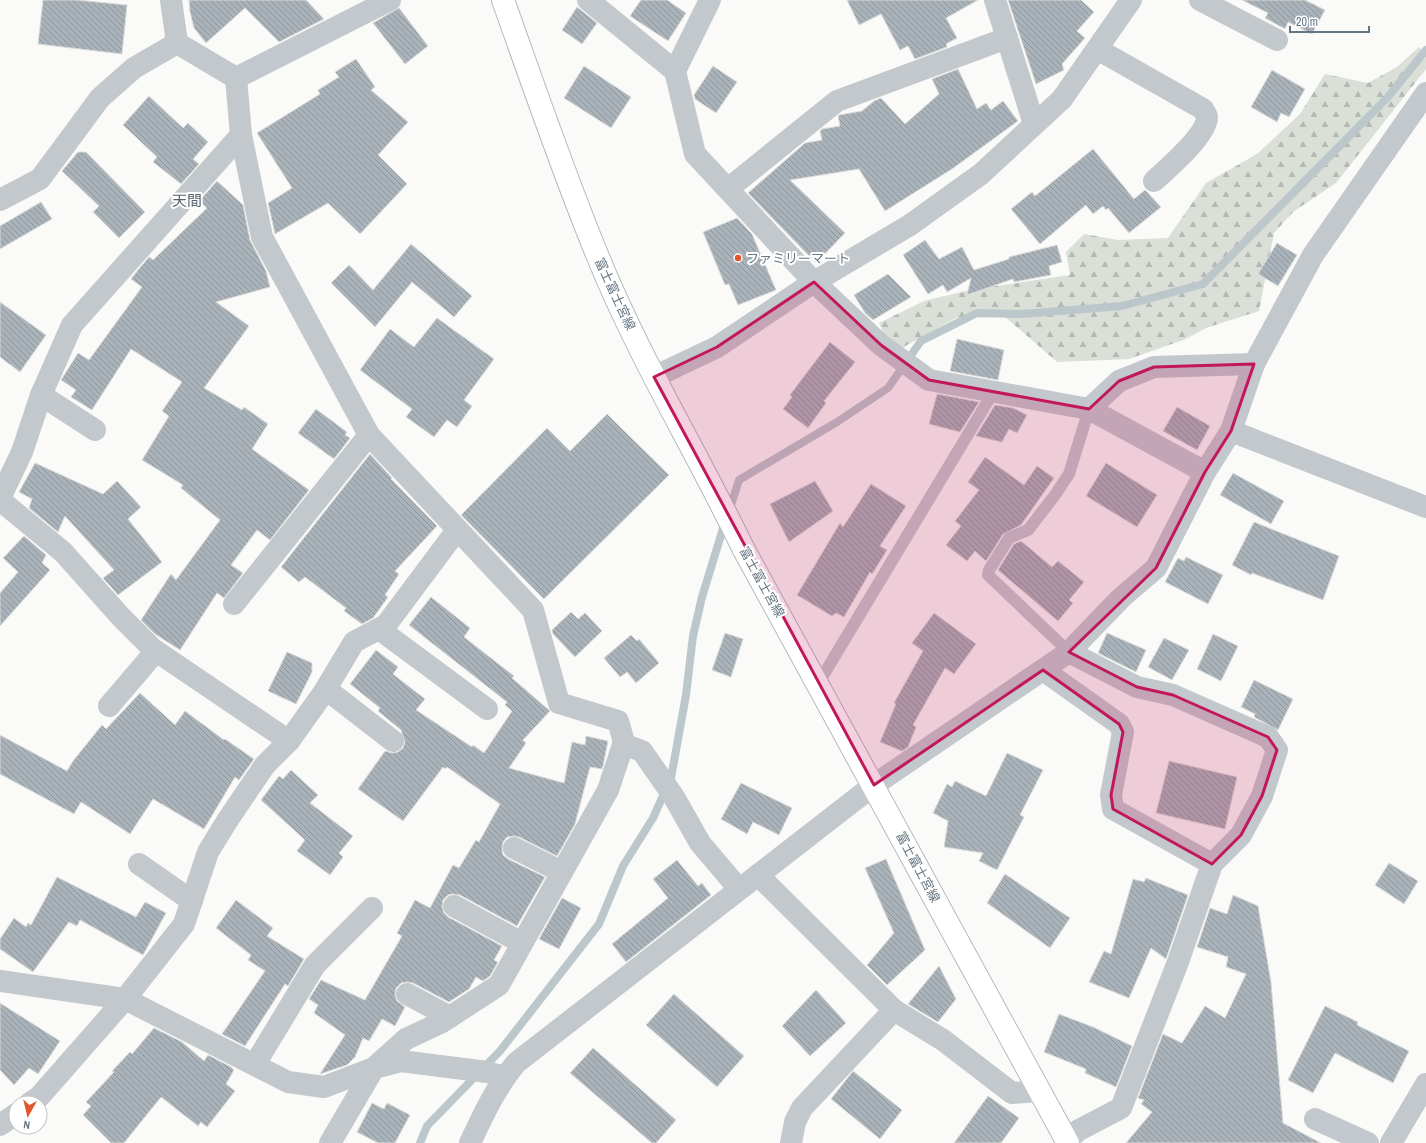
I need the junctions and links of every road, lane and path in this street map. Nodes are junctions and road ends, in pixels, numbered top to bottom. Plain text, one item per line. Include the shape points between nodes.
1 (171, 0) edge
2 (390, 0) edge
3 (502, 0) edge
4 (588, 0) edge
5 (710, 0) edge
6 (995, 0) edge
7 (1131, 0) edge
8 (1200, 0) edge
9 (1007, 38) junction
10 (1276, 40) dead end
11 (177, 43) junction
12 (1097, 49) junction
13 (675, 70) junction
14 (236, 78) junction
15 (1426, 93) edge
16 (1034, 124) junction
17 (242, 135) junction
18 (1154, 181) dead end
19 (729, 188) junction
20 (0, 200) edge
21 (814, 282) junction
22 (1254, 364) junction
23 (654, 377) junction
24 (994, 391) junction
25 (41, 395) junction
26 (1089, 409) junction
27 (95, 430) dead end
28 (1231, 431) junction
29 (369, 435) junction
30 (1205, 472) junction
31 (0, 499) edge
32 (1426, 506) edge
33 (457, 530) junction
34 (234, 604) dead end
35 (380, 628) junction
36 (156, 651) junction
37 (1069, 652) junction
38 (1043, 670) junction
39 (818, 684) junction
40 (326, 689) junction
41 (109, 706) dead end
42 (487, 709) dead end
43 (289, 741) junction
44 (393, 741) dead end
45 (623, 744) junction
46 (874, 785) junction
47 (514, 848) dead end
48 (139, 864) dead end
49 (1212, 864) junction
50 (562, 872) junction
51 (758, 875) junction
52 (739, 889) junction
53 (192, 901) junction
54 (454, 906) dead end
55 (372, 908) dead end
56 (522, 943) junction
57 (0, 981) edge
58 (406, 994) dead end
59 (125, 999) junction
60 (894, 1010) junction
61 (450, 1017) junction
62 (255, 1064) junction
63 (374, 1068) junction
64 (496, 1074) junction
65 (1426, 1084) edge
66 (1039, 1091) junction
67 (41, 1095) edge
68 (1315, 1119) dead end
69 (1068, 1141) edge
70 (330, 1143) edge
71 (470, 1143) edge
72 (791, 1143) edge
73 (1368, 1143) edge
74 (1391, 1143) edge

1 - 11 street
2 - 14 street
3 - 23 main road, 富士富士宮線 via 596,252
4 - 13 street
5 - 13 street
6 - 9 street
7 - 12 street
8 - 10 street
9 - 16 street
9 - 19 street via 837,101
11 - 14 street
11 - 20 street via 134,68 100,98 40,178
12 - 16 street via 1062,99
12 - 18 street via 1203,109 1207,117 1197,138
13 - 19 street via 696,154
14 - 17 street
15 - 22 street via 1313,255
16 - 21 street via 1023,137 968,183 910,225
17 - 25 street via 72,325
17 - 29 street via 262,238
19 - 21 street
21 - 23 street via 718,347
21 - 24 street via 881,346 929,380
22 - 26 street via 1154,367 1119,381
22 - 28 street
23 - 39 main road, 富士富士宮線 via 713,486 743,548
24 - 26 street
24 - 39 lane
25 - 27 street
25 - 31 street via 22,452
26 - 30 street
26 - 37 lane via 1068,474 1028,530 1009,538 988,570 988,575
28 - 30 street
28 - 32 street
29 - 33 street
29 - 34 street
30 - 37 street via 1156,568 1122,598
31 - 36 street via 63,552 121,617
33 - 35 street via 386,625
33 - 45 street via 533,610 559,703 618,721
35 - 40 street via 354,642
35 - 42 street
36 - 41 street
36 - 43 street
37 - 38 street
37 - 49 street via 1137,688 1173,695 1268,738 1277,750 1262,796 1241,835
38 - 46 street
38 - 49 street via 1119,724 1123,732 1111,795 1113,809
39 - 46 main road, 富士富士宮線
40 - 43 street
40 - 44 street
43 - 53 street via 265,765 227,820 208,852
45 - 50 street via 608,790
45 - 52 street via 642,751 700,843
46 - 51 street
46 - 66 main road, 富士富士宮線
47 - 50 street
48 - 53 street
49 - 69 street via 1178,962 1121,1108 1079,1130
50 - 56 street
51 - 52 street
51 - 60 street
52 - 64 street via 516,1063
53 - 59 street via 184,924
54 - 56 street
55 - 62 street via 314,965
56 - 61 street via 499,985
57 - 59 street
58 - 61 street
59 - 62 street
59 - 67 street
60 - 66 street via 943,1040 1012,1093
60 - 72 street via 802,1108 795,1122
61 - 63 street via 406,1039
62 - 63 street via 288,1082 324,1087
63 - 64 street via 401,1061
63 - 70 street
64 - 71 street via 482,1117
65 - 74 street
66 - 69 main road, 富士富士宮線
68 - 73 street

